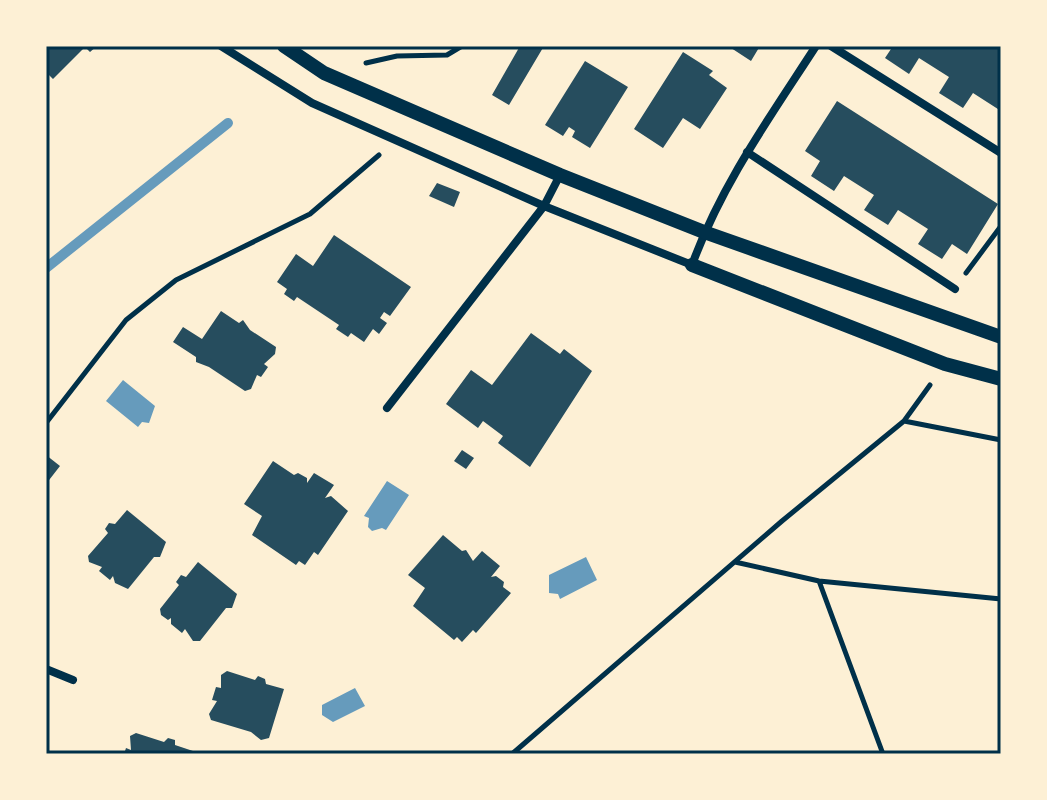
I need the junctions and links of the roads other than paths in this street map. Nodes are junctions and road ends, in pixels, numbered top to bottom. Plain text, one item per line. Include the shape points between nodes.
1 (221, 46) edge
2 (284, 46) edge
3 (816, 46) edge
4 (831, 46) edge
5 (747, 152) junction
6 (1001, 153) edge
7 (560, 175) junction
8 (544, 206) junction
9 (704, 232) junction
10 (692, 265) junction
11 (955, 289) dead end
12 (1001, 337) edge
13 (1001, 379) edge
14 (387, 408) dead end
15 (46, 669) edge
16 (73, 680) dead end

1 - 8 street via 312,103
2 - 7 street via 324,73
3 - 5 street
4 - 6 street
5 - 9 street
5 - 11 street
7 - 8 street
7 - 9 street
8 - 10 street
8 - 14 street
9 - 10 street
9 - 12 street
10 - 13 street via 945,364
15 - 16 street

